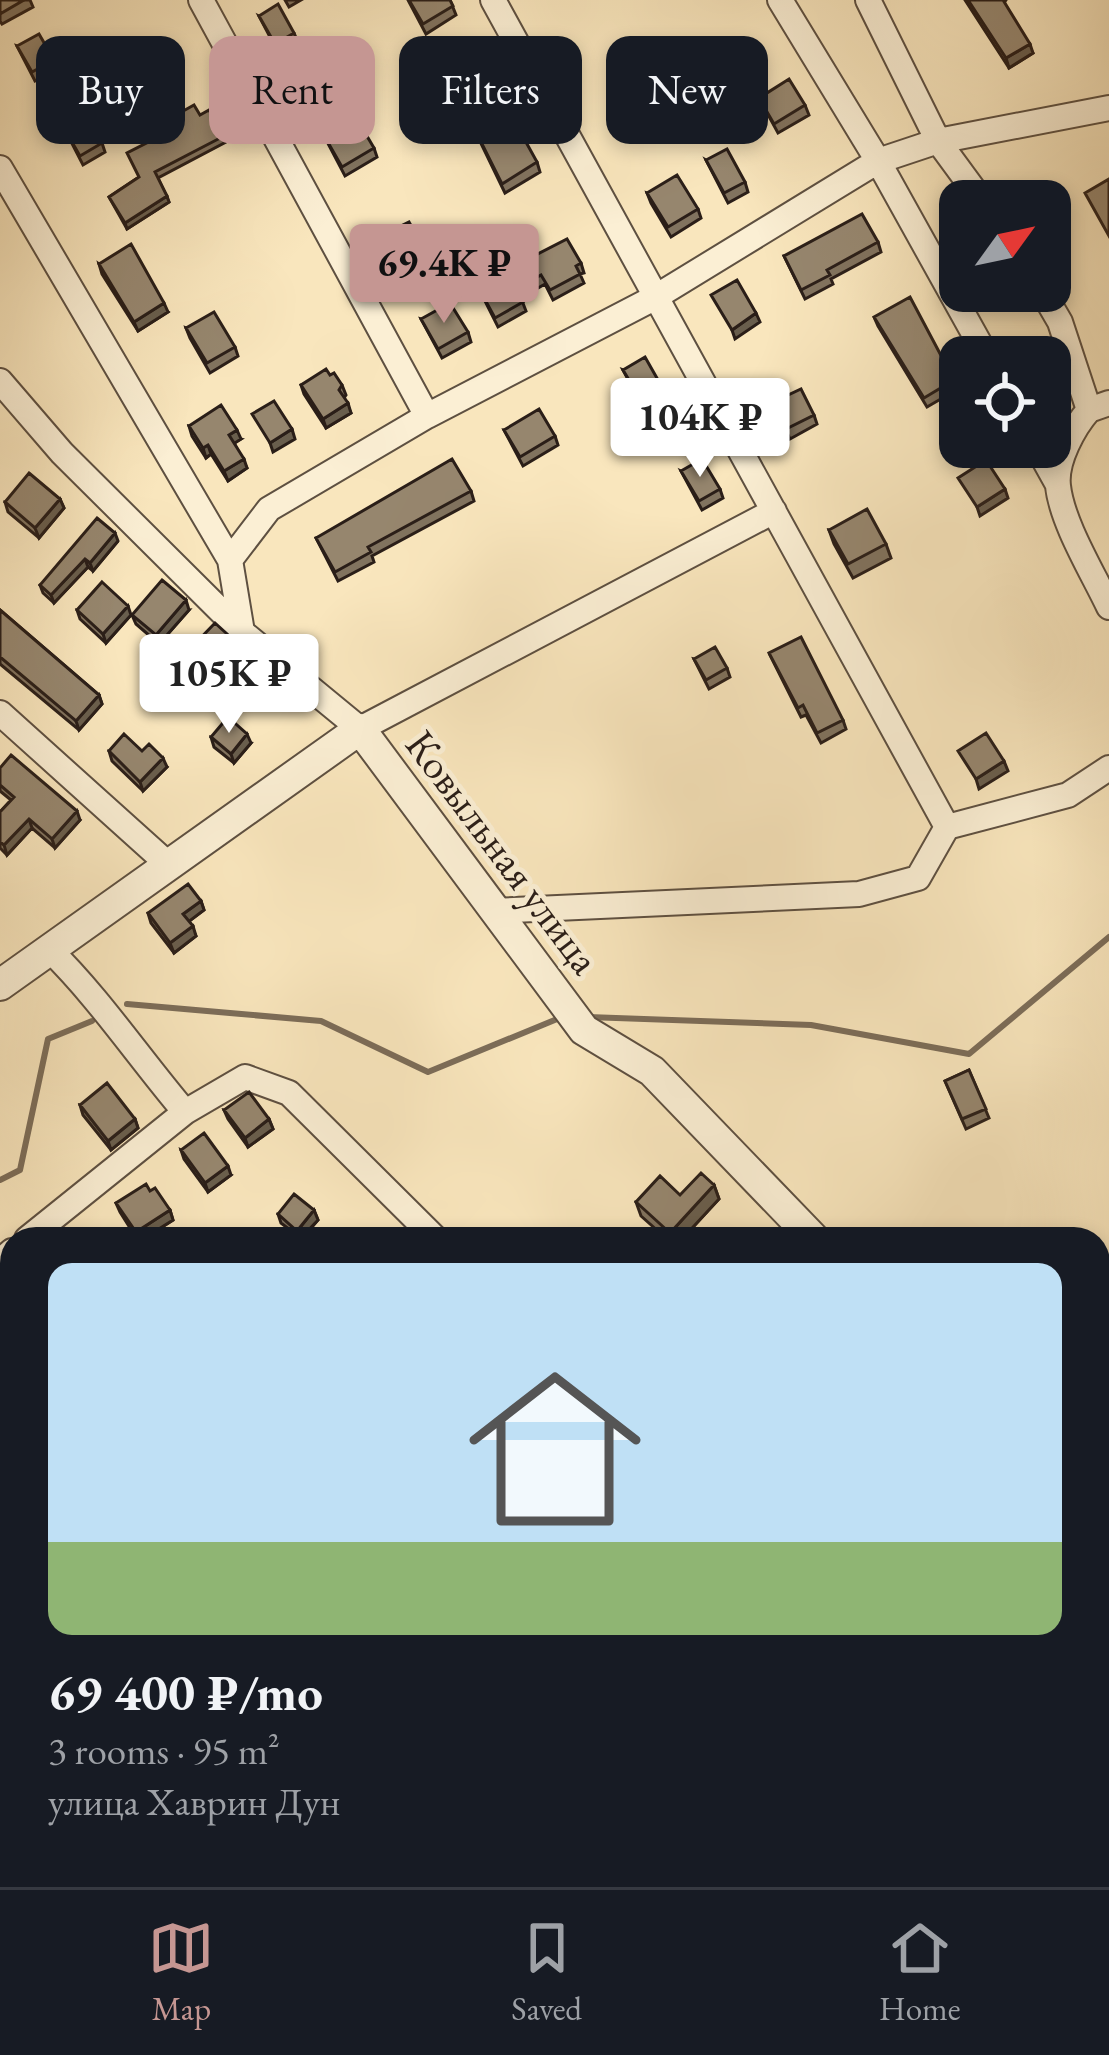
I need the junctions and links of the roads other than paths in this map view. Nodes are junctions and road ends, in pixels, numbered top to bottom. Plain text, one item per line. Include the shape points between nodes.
1 (201, 0) edge
2 (493, 0) edge
3 (780, 0) edge
4 (868, 0) edge
5 (1109, 108) edge
6 (938, 140) junction
7 (878, 161) junction
8 (0, 168) edge
9 (967, 180) edge
10 (654, 298) junction
11 (1054, 312) edge
12 (975, 336) edge
13 (0, 381) edge
14 (1099, 406) edge
15 (427, 416) junction
16 (1049, 468) edge
17 (1057, 483) junction
18 (774, 511) junction
19 (230, 560) junction
20 (1109, 607) edge
21 (242, 632) junction
22 (0, 713) edge
23 (360, 730) junction
24 (1106, 764) edge
25 (947, 827) junction
26 (170, 866) junction
27 (493, 911) junction
28 (49, 949) junction
29 (0, 985) edge
30 (185, 1112) junction
31 (42, 1227) edge
32 (413, 1227) edge
33 (802, 1227) edge

1 - 15 street
2 - 10 street
3 - 7 street
4 - 6 street
5 - 6 street
6 - 7 street
6 - 9 street
7 - 10 street
7 - 12 street
8 - 19 street
10 - 15 street
10 - 18 street
11 - 14 street
13 - 21 street, Ковыльная улица
14 - 17 street via 1073,428
15 - 19 street via 268,509
16 - 17 street
17 - 20 street
18 - 23 street
18 - 25 street
19 - 21 street
21 - 23 street, Ковыльная улица
22 - 26 street
23 - 26 street
23 - 27 street, Ковыльная улица
24 - 25 street via 1068,795
25 - 27 street via 918,878 859,895
26 - 28 street
27 - 33 street, Ковыльная улица via 584,1030 652,1071
28 - 29 street
28 - 30 street via 94,993
30 - 31 street
30 - 32 street via 245,1077 289,1093

